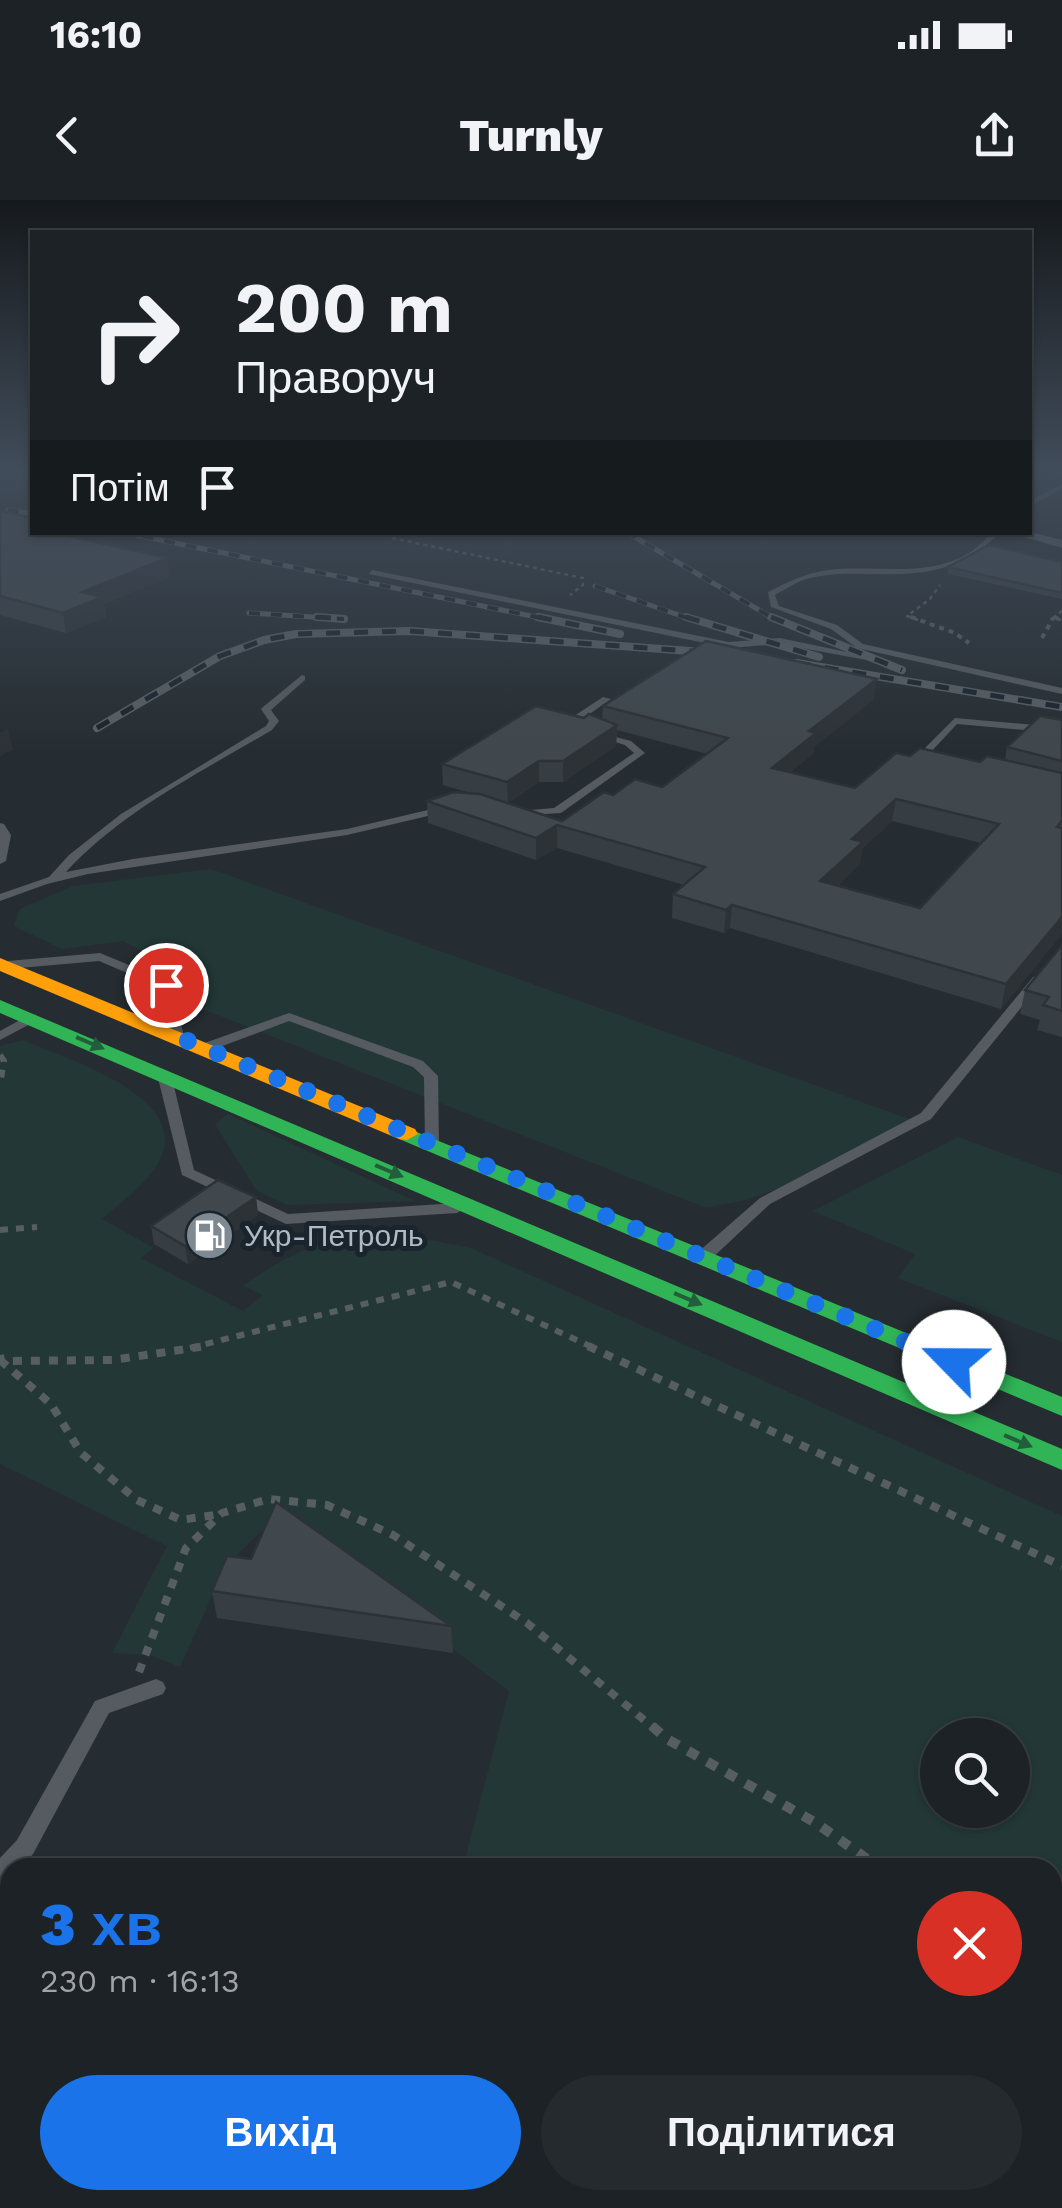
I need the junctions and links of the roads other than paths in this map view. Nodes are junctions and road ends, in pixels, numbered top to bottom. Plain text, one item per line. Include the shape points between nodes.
1 (961, 563) edge
2 (372, 572) dead end
3 (900, 657) junction
4 (302, 678) dead end
5 (1062, 691) edge
6 (606, 698) dead end
7 (1062, 734) edge
8 (952, 764) edge
9 (453, 807) edge
10 (507, 812) edge
11 (0, 826) edge
12 (0, 861) edge
13 (53, 879) junction
14 (0, 898) edge
15 (2, 964) edge
16 (1042, 973) edge
17 (0, 1006) edge
18 (31, 1018) junction
19 (0, 1036) edge
20 (176, 1036) junction
21 (204, 1048) junction
22 (164, 1074) junction
23 (432, 1144) junction
24 (474, 1207) junction
25 (703, 1257) junction
26 (1062, 1407) edge
27 (1062, 1460) edge
28 (156, 1688) dead end
29 (15, 1858) edge

1 - 3 lane via 929,571 820,575 771,594 776,607
2 - 3 lane via 729,645 780,641 868,658
3 - 5 lane
4 - 13 lane via 266,710 274,721 269,728 174,784 70,858
6 - 10 lane via 571,722 640,753 557,811
7 - 8 lane via 955,721 924,754
9 - 13 lane via 390,826 100,866
11 - 12 lane via 6,835
13 - 14 lane
15 - 20 main road
15 - 20 lane via 100,957 166,985
16 - 25 lane via 926,1116 765,1201
17 - 18 main road
18 - 19 lane
18 -> 22 main road
20 - 21 main road
21 - 23 main road
21 - 23 lane via 289,1017 418,1064 431,1076
22 -> 24 main road
22 - 24 lane via 188,1172 286,1220
23 - 25 main road
24 -> 27 main road
25 - 26 main road
28 - 29 lane via 102,1707

